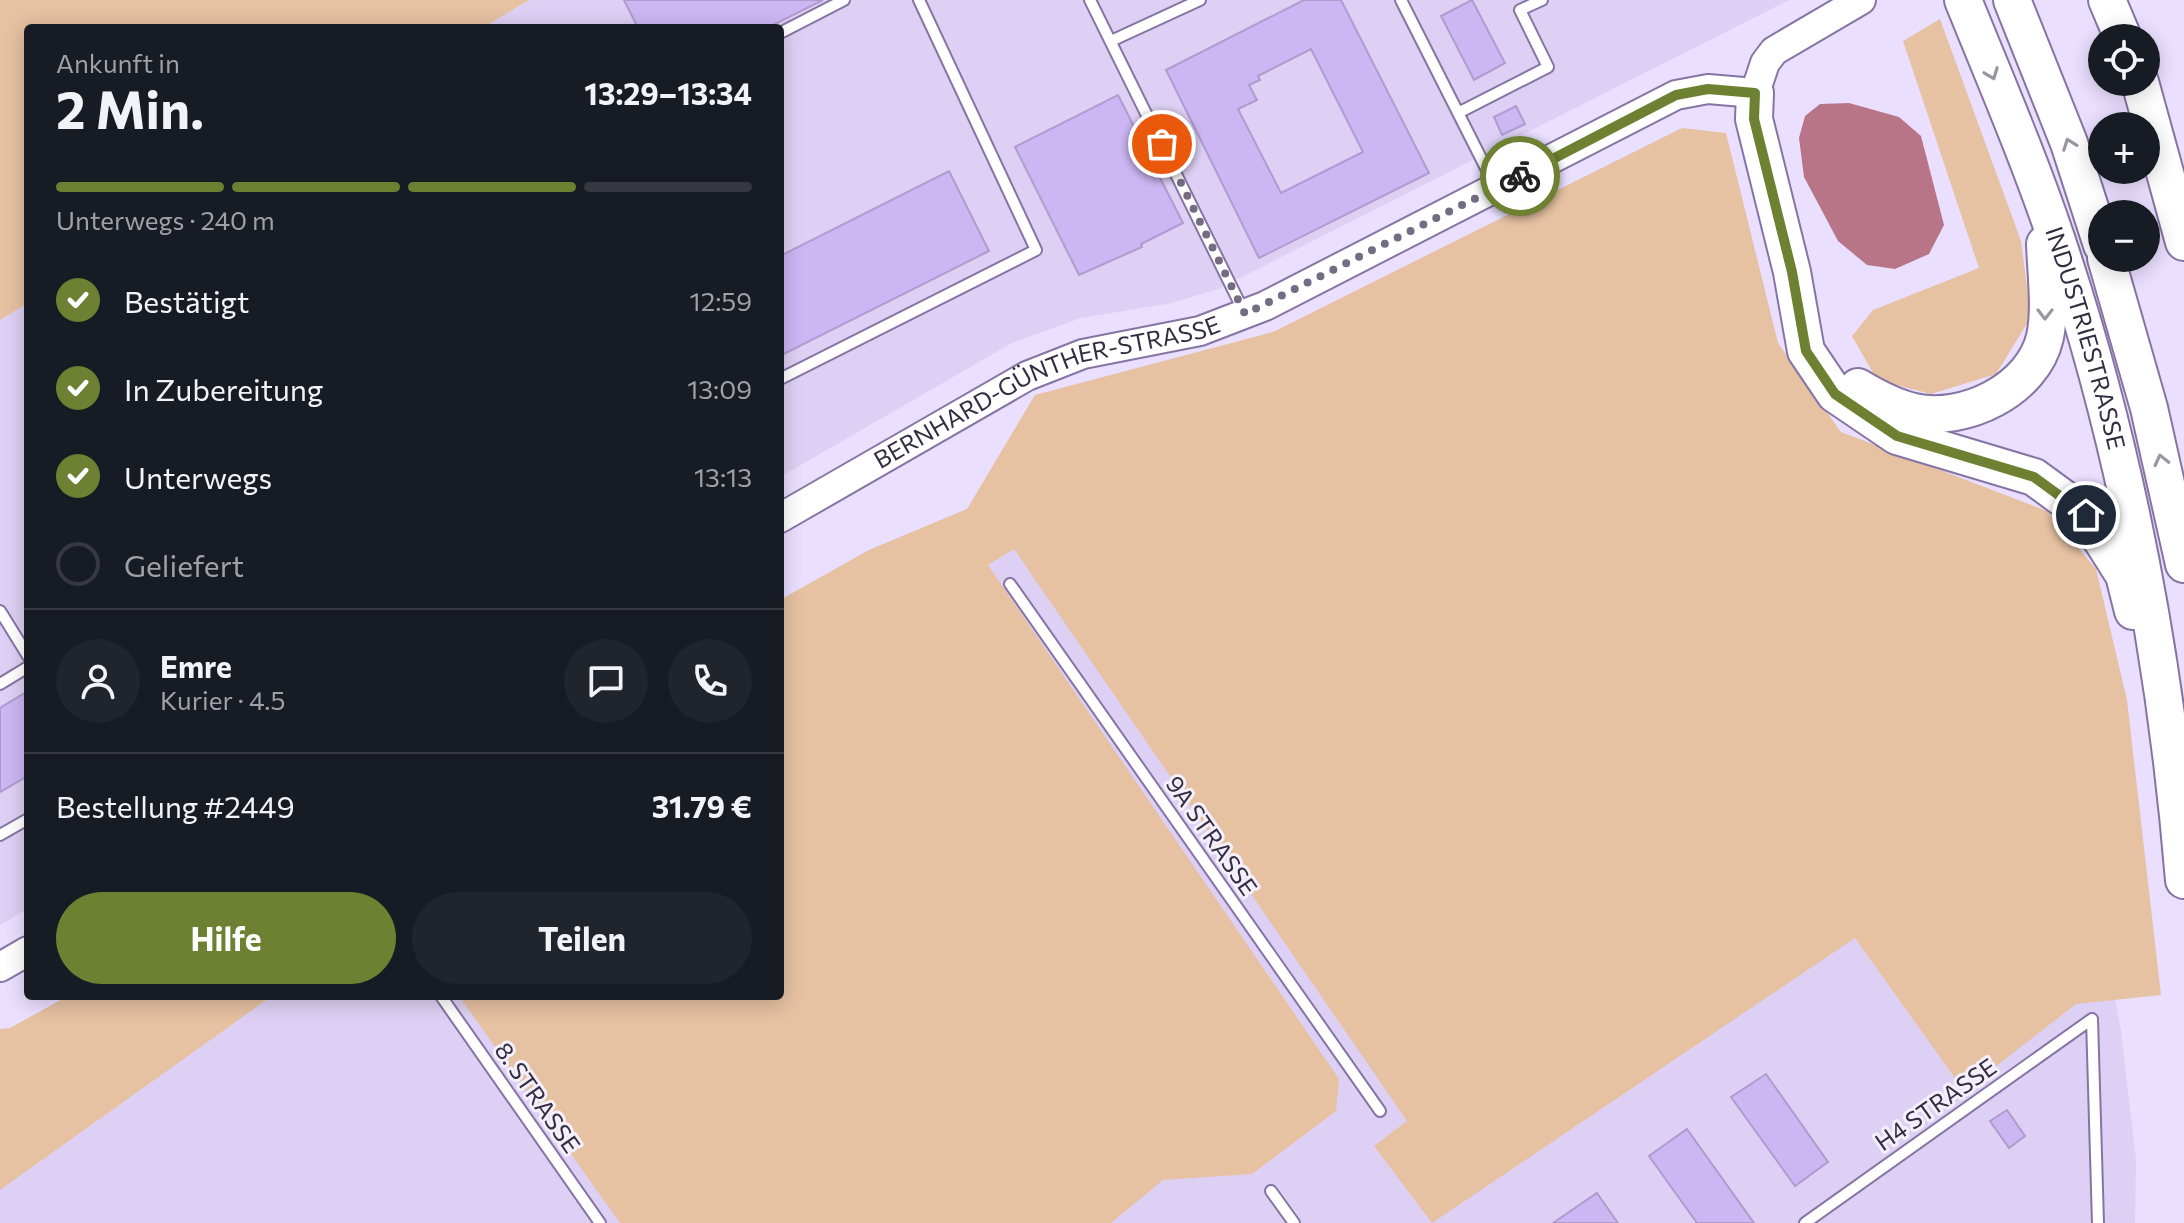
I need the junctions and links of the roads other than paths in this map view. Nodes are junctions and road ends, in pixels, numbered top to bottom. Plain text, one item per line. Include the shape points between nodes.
1 (844, 0) edge
2 (919, 0) edge
3 (1090, 0) edge
4 (1200, 0) edge
5 (1401, 0) edge
6 (1542, 0) edge
7 (1861, 0) edge
8 (1963, 0) edge
9 (2012, 0) edge
10 (2107, 0) edge
11 (2117, 24) edge
12 (784, 31) edge
13 (1111, 41) junction
14 (1755, 93) junction
15 (2144, 96) edge
16 (1458, 113) junction
17 (1496, 189) junction
18 (2088, 202) edge
19 (2045, 208) junction
20 (2184, 242) edge
21 (1792, 272) junction
22 (2110, 272) edge
23 (1245, 314) junction
24 (784, 377) edge
25 (784, 516) edge
26 (2184, 564) edge
27 (1010, 584) dead end
28 (0, 611) edge
29 (24, 650) edge
30 (24, 669) edge
31 (0, 684) edge
32 (2175, 776) junction
33 (24, 821) edge
34 (0, 835) edge
35 (2184, 880) edge
36 (24, 953) edge
37 (0, 967) edge
38 (444, 1000) edge
39 (1380, 1111) dead end
40 (1271, 1191) dead end
41 (600, 1223) edge
42 (1294, 1223) edge
43 (1805, 1223) edge
44 (2098, 1223) edge

1 - 12 lane
2 - 24 lane via 1036,250
3 - 13 lane
4 - 13 lane
5 - 16 lane
6 - 16 lane via 1520,10 1548,67
7 - 14 street via 1774,51
8 -> 19 highway, INDUSTRIESTRASSE
18 -> 9 highway, INDUSTRIESTRASSE
10 - 11 highway
13 - 23 lane
14 - 17 street, BERNHARD-GÜNTHER-STRASSE via 1708,89 1676,95
14 - 21 highway via 1754,119
15 - 20 highway
16 - 17 lane
17 - 23 street, BERNHARD-GÜNTHER-STRASSE
19 -> 21 highway via 2045,338 2021,381 1971,411 1917,413 1855,385 1824,338
19 - 32 highway, INDUSTRIESTRASSE via 2112,427 2146,578
21 - 32 highway via 1806,351 1835,394 1897,436 2034,477 2086,515 2124,575
26 -> 22 highway, INDUSTRIESTRASSE via 2149,408
23 - 25 street, BERNHARD-GÜNTHER-STRASSE via 1200,331 1083,354 1027,376
27 - 39 lane, 9A STRASSE
28 - 29 lane
30 - 31 lane
32 - 35 highway, INDUSTRIESTRASSE
33 - 34 lane
36 - 37 street
38 - 41 lane, 8. STRASSE
40 - 42 lane
43 - 44 lane, H4 STRASSE via 2092,1019

